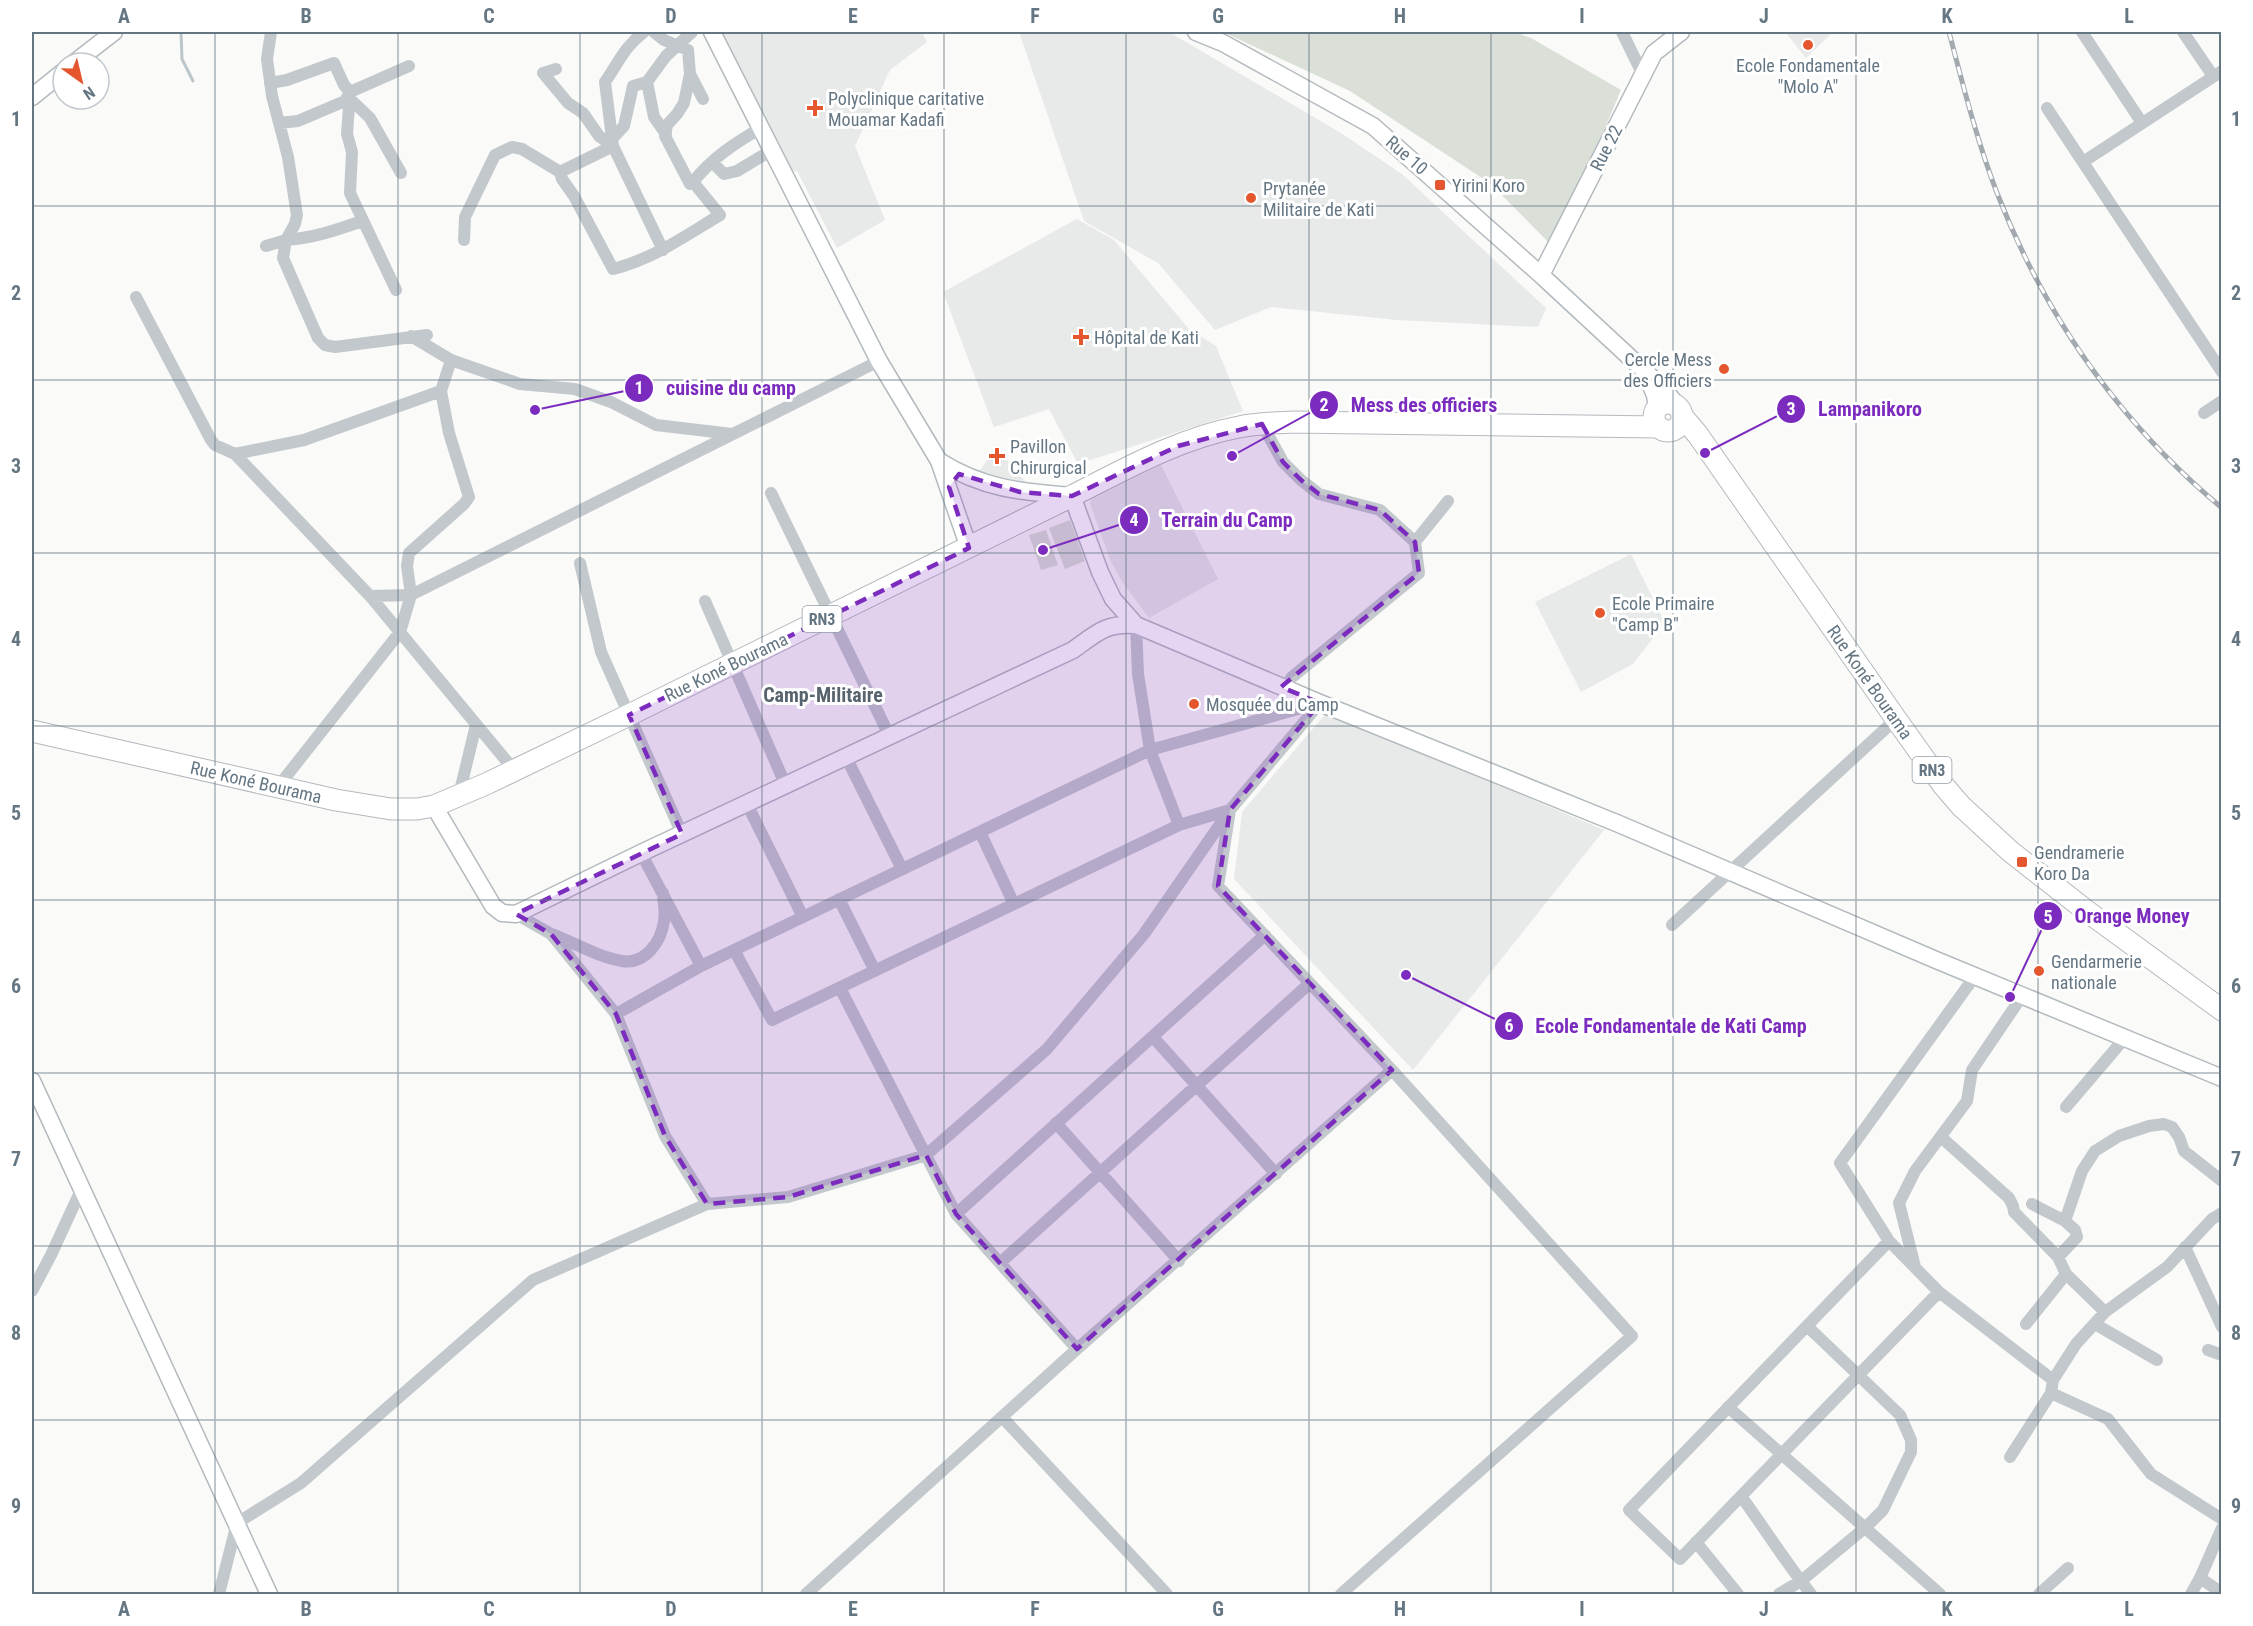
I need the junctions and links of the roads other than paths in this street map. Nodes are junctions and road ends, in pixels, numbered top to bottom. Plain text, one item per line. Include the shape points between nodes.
1 (114, 32) edge
2 (271, 32) edge
3 (644, 32) edge
4 (654, 32) edge
5 (692, 32) edge
6 (712, 32) edge
7 (1196, 32) edge
8 (1622, 32) edge
9 (1681, 32) edge
10 (2082, 32) edge
11 (2183, 32) edge
12 (629, 38) edge
13 (677, 47) junction
14 (89, 51) edge
15 (409, 66) dead end
16 (556, 69) dead end
17 (2217, 73) edge
18 (690, 74) junction
19 (1643, 75) junction
20 (51, 82) edge
21 (647, 82) junction
22 (270, 83) junction
23 (350, 96) junction
24 (32, 97) edge
25 (703, 99) dead end
26 (2047, 108) dead end
27 (279, 123) junction
28 (2142, 123) junction
29 (761, 128) junction
30 (666, 134) junction
31 (612, 143) junction
32 (772, 150) junction
33 (712, 162) junction
34 (2083, 162) junction
35 (560, 172) junction
36 (401, 173) dead end
37 (693, 182) junction
38 (362, 221) junction
39 (286, 240) junction
40 (464, 240) dead end
41 (266, 246) dead end
42 (663, 250) junction
43 (1541, 275) junction
44 (396, 290) dead end
45 (136, 297) dead end
46 (427, 335) dead end
47 (411, 336) junction
48 (451, 360) junction
49 (879, 361) junction
50 (2222, 372) edge
51 (441, 391) junction
52 (2222, 401) edge
53 (2204, 413) dead end
54 (1669, 416) junction
55 (1262, 423) junction
56 (732, 434) junction
57 (235, 454) junction
58 (954, 480) junction
59 (771, 493) dead end
60 (1072, 496) junction
61 (1448, 501) dead end
62 (1415, 542) junction
63 (969, 548) junction
64 (580, 563) dead end
65 (411, 595) junction
66 (370, 596) junction
67 (1113, 599) junction
68 (705, 602) dead end
69 (831, 615) junction
70 (1136, 625) junction
71 (400, 633) junction
72 (1094, 635) junction
73 (732, 664) junction
74 (1286, 689) junction
75 (1320, 703) junction
76 (629, 715) junction
77 (1896, 719) junction
78 (476, 725) junction
79 (32, 731) edge
80 (890, 737) junction
81 (1150, 750) junction
82 (848, 761) dead end
83 (514, 770) junction
84 (786, 786) junction
85 (277, 788) junction
86 (459, 795) junction
87 (747, 804) junction
88 (434, 806) junction
89 (1230, 810) junction
90 (1179, 825) junction
91 (980, 832) junction
92 (682, 834) junction
93 (641, 853) junction
94 (902, 869) junction
95 (1730, 872) junction
96 (663, 893) junction
97 (839, 899) junction
98 (1014, 904) junction
99 (516, 914) junction
100 (803, 917) junction
101 (1672, 925) dead end
102 (551, 934) junction
103 (1265, 935) junction
104 (734, 950) junction
105 (701, 966) junction
106 (875, 970) junction
107 (1975, 976) junction
108 (1310, 983) junction
109 (840, 988) junction
110 (2022, 996) junction
111 (2222, 1010) edge
112 (616, 1014) junction
113 (1153, 1036) junction
114 (2124, 1039) junction
115 (1392, 1070) junction
116 (2222, 1078) edge
117 (32, 1081) edge
118 (1196, 1085) junction
119 (2066, 1107) dead end
120 (1056, 1123) junction
121 (1941, 1137) junction
122 (926, 1155) junction
123 (1100, 1172) junction
124 (1276, 1174) junction
125 (2222, 1181) edge
126 (81, 1190) junction
127 (707, 1204) junction
128 (2032, 1204) dead end
129 (2222, 1213) edge
130 (956, 1214) junction
131 (2065, 1221) junction
132 (1889, 1241) junction
133 (2185, 1247) junction
134 (2058, 1257) junction
135 (1179, 1260) junction
136 (1000, 1263) junction
137 (1915, 1268) junction
138 (2066, 1274) junction
139 (32, 1291) edge
140 (1939, 1292) junction
141 (2105, 1312) junction
142 (2026, 1324) dead end
143 (2095, 1324) junction
144 (1807, 1326) junction
145 (2222, 1327) edge
146 (1077, 1349) junction
147 (2208, 1350) dead end
148 (2222, 1355) edge
149 (2157, 1360) dead end
150 (1859, 1375) junction
151 (2053, 1380) junction
152 (2051, 1393) junction
153 (1728, 1407) junction
154 (1003, 1418) junction
155 (1781, 1455) junction
156 (2010, 1457) dead end
157 (1741, 1496) junction
158 (2222, 1519) edge
159 (237, 1523) junction
160 (1866, 1527) junction
161 (2222, 1528) edge
162 (1696, 1542) junction
163 (2068, 1568) dead end
164 (2200, 1578) junction
165 (1801, 1581) junction
166 (2222, 1593) edge
167 (219, 1594) edge
168 (269, 1594) edge
169 (806, 1594) edge
170 (1167, 1594) edge
171 (1341, 1594) edge
172 (1738, 1594) edge
173 (1779, 1594) edge
174 (1811, 1594) edge
175 (1940, 1594) edge
176 (2039, 1594) edge
177 (2191, 1594) edge

1 - 14 street
2 - 22 street via 267,59
3 - 12 street
4 - 13 street
5 - 13 street
6 - 29 street
7 - 43 street, Rue 10 via 1223,43 1372,126
8 - 19 street
9 - 19 street, Rue 22 via 1654,53
10 - 28 street
11 - 17 street
12 - 31 street via 605,82
13 - 18 street via 688,50
13 - 21 street
15 - 23 street
16 - 31 street via 543,73 599,135
17 - 28 street
18 - 25 street
18 - 30 street via 684,103 667,125
19 - 43 street, Rue 22
20 - 24 street
21 - 30 street via 654,117
21 - 31 street via 633,86 624,126
22 - 23 street via 334,63
22 - 27 street
23 - 27 street via 298,121
23 - 36 street via 370,118
23 - 38 street via 350,193
26 - 34 street
27 - 39 street via 297,215
28 - 34 street
29 - 32 street
29 - 33 street via 724,150
30 - 37 street via 690,184
31 - 35 street
31 - 42 street
32 - 33 street via 737,171 724,174
32 - 49 street
33 - 37 street
34 - 50 street
35 - 40 street via 522,148 512,147 495,155 465,217
35 - 42 street via 613,268 637,263
37 - 42 street via 720,215
38 - 39 street via 327,233
38 - 44 street
39 - 41 street
39 - 47 street via 283,258 318,338 325,345 335,347
43 - 54 street, Rue 10 via 1641,368
45 - 57 street via 211,440
46 - 47 street
47 - 48 street
48 - 51 street
48 - 56 street via 520,384 575,389 656,425
49 - 56 street
49 - 58 street
51 - 57 street via 304,440
51 - 65 street via 469,497 409,553
52 - 53 street
54 - 55 highway, Rue Koné Bourama / RN3 via 1621,425
54 - 77 highway, Rue Koné Bourama / RN3 via 1698,435
55 - 60 highway, Rue Koné Bourama / RN3 via 1178,446
55 - 62 street via 1283,462 1301,480 1319,494 1380,510
56 - 65 street
57 - 66 street
58 - 60 street via 1020,492
58 - 63 street
59 - 69 street
60 - 63 highway, Rue Koné Bourama / RN3
60 - 67 street
61 - 62 street
62 - 74 street via 1419,573 1292,678
63 - 69 highway, Rue Koné Bourama / RN3
64 - 76 street via 601,652
65 - 66 street
65 - 71 street
66 - 71 street
67 - 70 street
67 - 72 street
68 - 73 street
69 - 73 highway, Rue Koné Bourama / RN3
69 - 80 street
70 - 72 street via 1118,624
70 - 74 street
70 - 81 street via 1137,674
71 - 78 street
71 - 85 street
72 - 80 street via 1073,650
73 - 76 highway, Rue Koné Bourama / RN3
73 - 84 street
74 - 75 street
75 - 81 street
75 - 89 street
75 - 95 street
76 - 83 highway, Rue Koné Bourama / RN3
76 - 92 street
77 - 95 street
77 - 111 highway, Rue Koné Bourama / RN3 via 1943,785 1981,826 2088,912
78 - 83 street
78 - 86 street
79 - 85 highway, Rue Koné Bourama / RN3
80 - 84 street
81 - 90 street
81 - 91 street
82 - 94 street
83 - 86 highway, Rue Koné Bourama / RN3
84 - 87 street
85 - 88 highway, Rue Koné Bourama / RN3 via 391,809
86 - 88 highway, Rue Koné Bourama / RN3
87 - 92 street
87 - 100 street
88 - 99 street via 493,906 502,913
89 - 90 street
89 - 103 street via 1218,886
89 - 122 street via 1144,934 1047,1049
90 - 98 street
91 - 94 street
91 - 98 street
92 - 93 street
93 - 96 street
93 - 99 street
94 - 97 street
95 - 101 street
95 - 107 street
96 - 102 street via 664,921 654,948 643,958 625,962
96 - 105 street
97 - 100 street
97 - 106 street
98 - 106 street
99 - 102 street
100 - 104 street
102 - 112 street
103 - 108 street
103 - 113 street
104 - 105 street
104 - 109 street via 772,1020
105 - 112 street
106 - 109 street
107 - 110 street
107 - 132 street via 1840,1163
108 - 115 street
108 - 118 street
109 - 122 street
110 - 114 street
110 - 121 street via 1972,1070 1967,1101
112 - 127 street via 665,1136
113 - 118 street
113 - 120 street
114 - 116 street
114 - 119 street
115 - 124 street
115 - 171 street via 1632,1336
117 - 126 street
118 - 123 street
118 - 124 street
120 - 123 street
120 - 130 street
121 - 134 street via 2009,1198 2014,1212
121 - 137 street via 1915,1171 1899,1203
122 - 127 street via 788,1197
122 - 130 street
123 - 135 street
123 - 136 street
124 - 135 street
125 - 131 street via 2184,1151 2172,1127 2149,1126 2119,1136 2095,1151 2082,1171
126 - 139 street
126 - 159 street
127 - 159 street via 532,1280 301,1483
128 - 131 street
129 - 133 street
130 - 136 street
131 - 134 street via 2077,1237
132 - 137 street
132 - 144 street
133 - 141 street via 2167,1267
133 - 145 street
134 - 138 street
135 - 146 street
136 - 146 street
137 - 140 street
138 - 141 street
138 - 142 street
140 - 150 street
140 - 151 street
141 - 143 street
143 - 149 street
143 - 151 street via 2076,1344
144 - 150 street
144 - 153 street
146 - 154 street
147 - 148 street
150 - 155 street
150 - 160 street via 1900,1415 1911,1440 1911,1452 1883,1510
151 - 152 street
152 - 156 street
152 - 158 street via 2108,1419 2151,1474
153 - 155 street
153 - 162 street via 1629,1510 1680,1559
154 - 169 street
154 - 170 street
155 - 157 street
155 - 160 street
157 - 162 street
157 - 165 street
159 - 167 street
159 - 168 street
160 - 165 street
160 - 175 street
161 - 164 street
162 - 172 street
163 - 176 street
164 - 166 street
164 - 177 street
165 - 173 street
165 - 174 street

